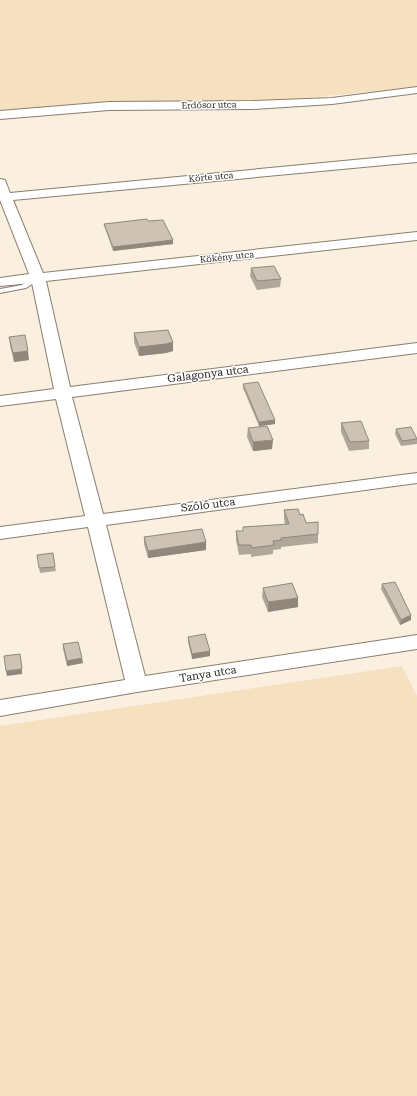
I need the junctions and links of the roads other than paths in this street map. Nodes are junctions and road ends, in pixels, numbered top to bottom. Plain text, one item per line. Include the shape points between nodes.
1 (417, 90) edge
2 (0, 115) edge
3 (417, 158) edge
4 (3, 198) edge
5 (417, 236) edge
6 (38, 278) junction
7 (0, 282) edge
8 (0, 291) edge
9 (417, 348) edge
10 (63, 392) junction
11 (0, 401) edge
12 (417, 478) edge
13 (96, 519) junction
14 (0, 533) edge
15 (417, 642) edge
16 (137, 685) junction
17 (0, 708) edge

1 - 2 street, Erdősor utca via 332,101 252,105 109,106
3 - 4 street, Körte utca
4 - 6 street
5 - 6 street, Kökény utca
6 - 7 street, Kökény utca
6 - 8 lane, Kökény utca via 24,287
6 - 10 street
9 - 10 street, Galagonya utca
10 - 11 street, Galagonya utca
10 - 13 street
12 - 13 street, Szőlő utca
13 - 14 street, Szőlő utca
13 - 16 street
15 - 16 street, Tanya utca
16 - 17 street, Tanya utca

